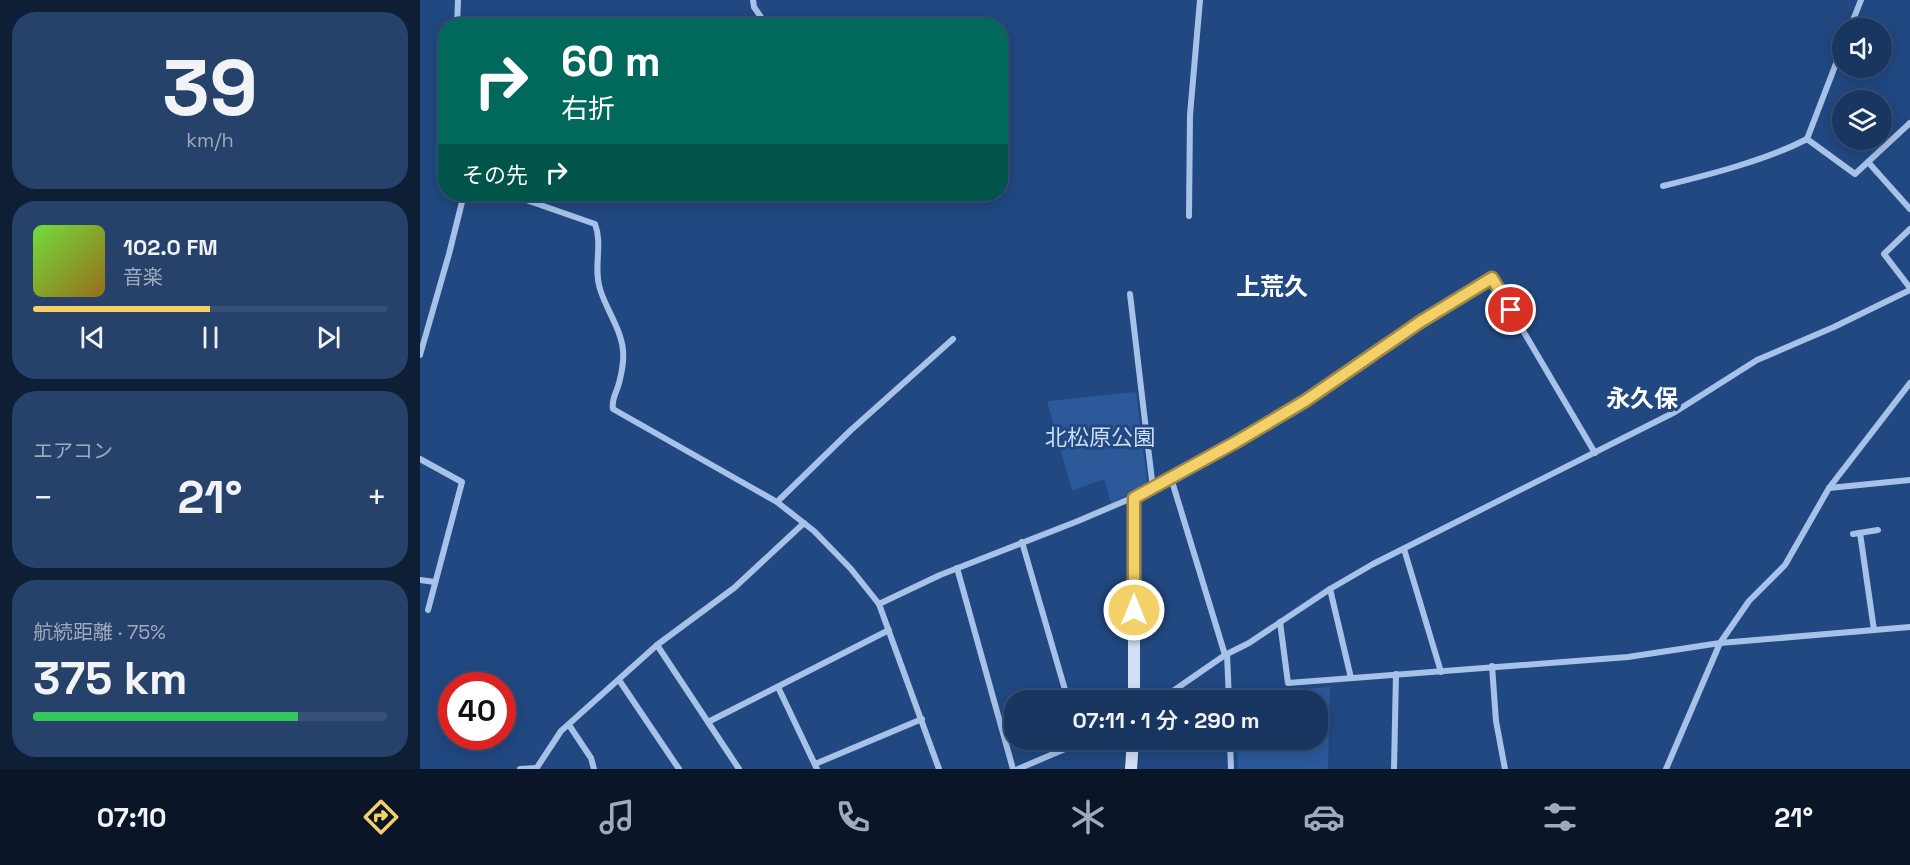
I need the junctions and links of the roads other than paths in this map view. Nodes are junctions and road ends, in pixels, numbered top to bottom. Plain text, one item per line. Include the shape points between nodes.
1 (458, 0) edge
2 (753, 0) edge
3 (1200, 0) edge
4 (1861, 0) edge
5 (457, 18) edge
6 (762, 18) edge
7 (1854, 18) edge
8 (1832, 74) edge
9 (1910, 123) edge
10 (1807, 139) junction
11 (1868, 162) junction
12 (1663, 186) dead end
13 (462, 201) edge
14 (529, 201) edge
15 (1910, 209) edge
16 (1189, 216) dead end
17 (1910, 229) edge
18 (1910, 289) edge
19 (1130, 294) dead end
20 (953, 339) dead end
21 (420, 355) edge
22 (1910, 383) edge
23 (1595, 453) junction
24 (420, 459) edge
25 (1171, 478) junction
26 (1910, 480) edge
27 (1829, 488) junction
28 (1153, 489) junction
29 (1134, 498) junction
30 (777, 502) junction
31 (804, 523) junction
32 (1878, 530) dead end
33 (1022, 542) junction
34 (1404, 549) junction
35 (957, 568) junction
36 (420, 580) edge
37 (435, 582) junction
38 (1330, 589) junction
39 (879, 604) junction
40 (428, 610) dead end
41 (1280, 622) junction
42 (1910, 627) edge
43 (889, 630) junction
44 (1874, 630) junction
45 (1720, 643) junction
46 (657, 645) junction
47 (1226, 655) junction
48 (1492, 666) junction
49 (1441, 672) junction
50 (1396, 675) junction
51 (1352, 678) junction
52 (619, 680) junction
53 (778, 687) junction
54 (1065, 690) edge
55 (1134, 690) edge
56 (1175, 690) edge
57 (1228, 690) edge
58 (922, 718) junction
59 (708, 722) junction
60 (569, 725) junction
61 (1060, 750) edge
62 (1132, 750) edge
63 (1230, 750) edge
64 (816, 767) edge
65 (520, 769) edge
66 (536, 769) edge
67 (594, 769) edge
68 (679, 769) edge
69 (739, 769) edge
70 (939, 769) edge
71 (1013, 769) edge
72 (1018, 769) edge
73 (1131, 769) edge
74 (1231, 769) edge
75 (1394, 769) edge
76 (1504, 769) edge
77 (1666, 769) edge

1 - 5 street
2 - 6 street
3 - 16 street via 1190,115
4 - 7 street
8 - 10 street
9 - 11 street
10 - 11 street via 1855,174
10 - 12 street via 1784,151
11 - 15 street
13 - 21 street
14 - 30 street via 595,224 600,288 623,348 613,409
17 - 18 street via 1884,254
18 - 23 street via 1757,360 1675,412
19 - 28 street
20 - 30 street
22 - 27 street
23 - 25 street via 1492,278 1305,401
23 - 34 street
24 - 37 street via 462,482
25 - 28 street
25 - 47 street
26 - 27 street
27 - 45 street via 1785,565 1749,601
28 - 29 street
29 - 33 street
29 - 55 street
30 - 31 street
31 - 39 street via 851,569
31 - 46 street via 734,588
32 - 44 street via 1857,533
33 - 35 street
33 - 54 street
34 - 38 street
34 - 49 street
35 - 39 street
35 - 71 street
36 - 37 street
37 - 40 street
38 - 41 street
38 - 51 street
39 - 43 street
41 - 47 street
41 - 51 street via 1288,683
42 - 44 street
43 - 53 street
43 - 58 street
44 - 45 street
45 - 48 street via 1628,657
45 - 77 street
46 - 52 street
46 - 59 street
47 - 56 street
47 - 57 street
48 - 49 street
48 - 76 street
49 - 50 street
50 - 51 street
50 - 75 street
52 - 60 street
52 - 68 street
53 - 59 street
53 - 64 street
58 - 64 street
58 - 70 street
59 - 69 street
60 - 66 street
60 - 67 street
61 - 72 street
62 - 73 street
63 - 74 street
65 - 66 street

